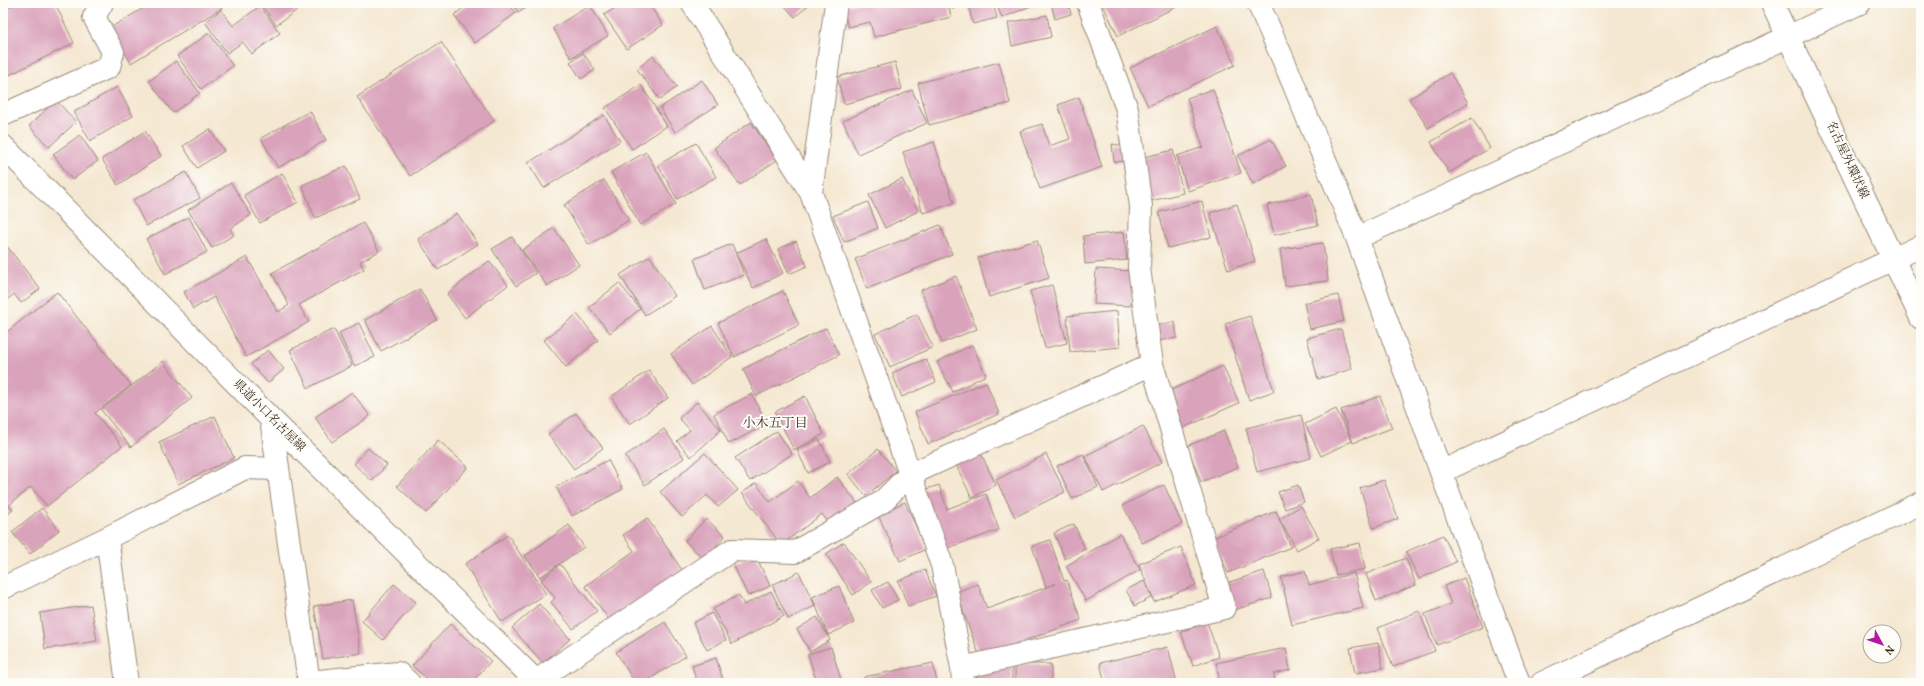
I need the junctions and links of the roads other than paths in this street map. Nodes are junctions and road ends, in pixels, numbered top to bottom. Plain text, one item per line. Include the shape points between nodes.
1 (102, 3) edge
2 (692, 3) edge
3 (836, 3) edge
4 (1088, 3) edge
5 (1258, 3) edge
6 (1772, 3) edge
7 (1860, 3) edge
8 (1788, 37) junction
9 (3, 115) edge
10 (3, 146) edge
11 (811, 193) junction
12 (1357, 238) junction
13 (1921, 246) edge
14 (1893, 259) junction
15 (1921, 318) edge
16 (1152, 364) junction
17 (271, 419) junction
18 (278, 469) junction
19 (1441, 472) junction
20 (909, 475) junction
21 (1921, 503) edge
22 (107, 538) junction
23 (3, 588) edge
24 (963, 676) edge
25 (537, 682) edge
26 (127, 683) edge
27 (309, 683) edge
28 (408, 683) edge
29 (1519, 683) edge
30 (1542, 683) edge

1 - 9 street via 94,17 113,52 109,67
2 - 11 street
3 - 11 street
4 - 16 street via 1127,109 1141,206 1139,268
5 - 12 street
6 - 8 street, 名古屋外環状線
7 - 8 street
8 - 12 street
8 - 14 street, 名古屋外環状線
10 - 17 street, 県道小口名古屋線
11 - 20 street
12 - 19 street
13 - 14 street
14 - 15 street, 名古屋外環状線
14 - 19 street
16 - 20 street
16 - 24 street via 1224,608
17 - 18 street
17 - 25 street, 県道小口名古屋線
18 - 22 street via 245,468
18 - 27 street
19 - 29 street
20 - 24 street via 942,565
20 - 25 street via 882,502 795,552 732,550
21 - 30 street
22 - 23 street
22 - 26 street
27 - 28 street via 398,673

